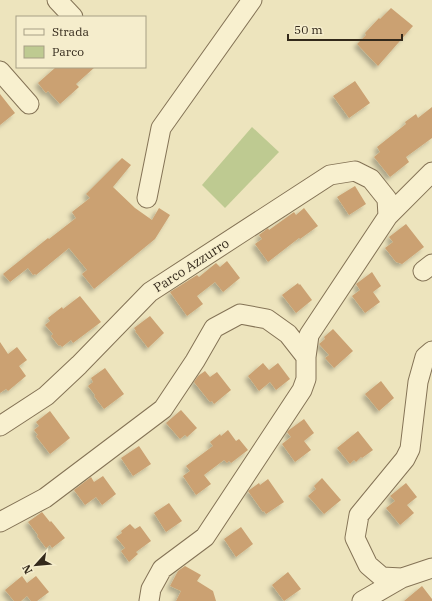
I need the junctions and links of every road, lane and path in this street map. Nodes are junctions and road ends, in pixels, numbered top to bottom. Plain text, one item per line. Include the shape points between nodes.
1 (57, 0) edge
2 (252, 0) edge
3 (72, 16) edge
4 (0, 71) edge
5 (29, 104) dead end
6 (432, 172) edge
7 (147, 198) dead end
8 (388, 216) junction
9 (432, 351) edge
10 (306, 357) junction
11 (0, 426) edge
12 (0, 522) edge
13 (432, 568) edge
14 (402, 578) junction
15 (149, 601) edge
16 (362, 601) edge

1 - 3 street
2 - 7 street via 161,128
4 - 5 street
6 - 8 street
8 - 10 street via 309,335
8 - 11 street, Parco Azzurro via 387,198 371,179 355,171 330,175 150,292 46,396
9 - 14 street via 425,357 418,382 410,449 359,515 355,538 372,569 382,577
10 - 12 street via 288,334 267,319 240,314 214,328 163,409 45,498
10 - 15 street via 306,378 302,390 205,537 162,569 150,589
13 - 14 street
14 - 16 street

